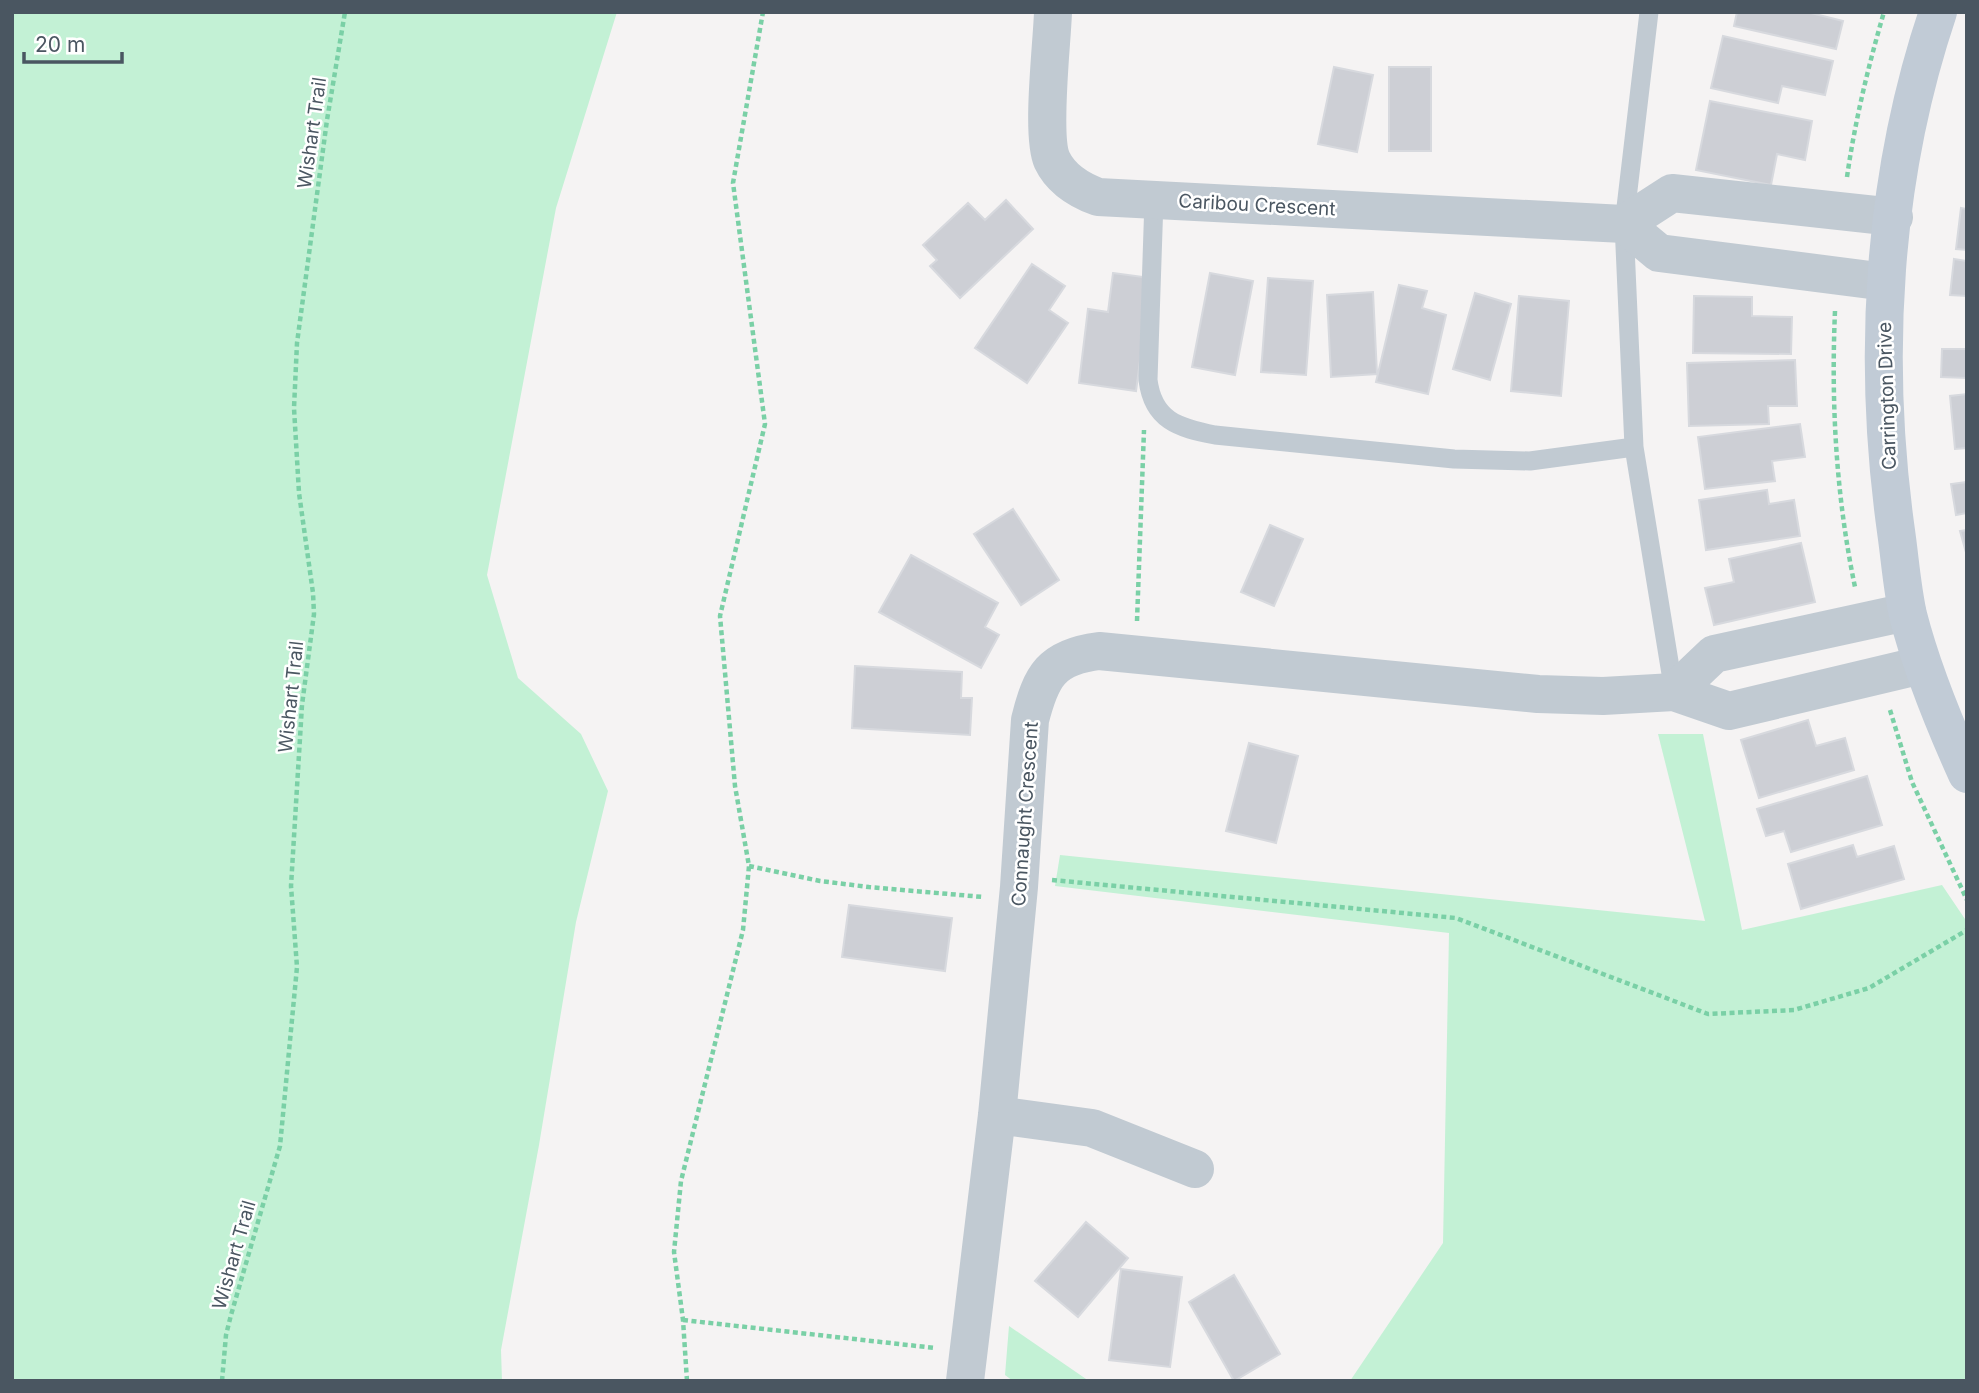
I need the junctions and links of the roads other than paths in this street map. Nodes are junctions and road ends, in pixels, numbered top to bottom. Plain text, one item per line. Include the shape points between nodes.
1 (1053, 12) edge
2 (1649, 12) edge
3 (1938, 12) edge
4 (1154, 200) junction
5 (1894, 217) junction
6 (1624, 224) junction
7 (1886, 282) junction
8 (1634, 447) junction
9 (1907, 612) junction
10 (1922, 665) junction
11 (1674, 692) junction
12 (1967, 775) edge
13 (997, 1115) junction
14 (1195, 1168) dead end
15 (966, 1366) edge

1 - 4 street, Caribou Crescent via 1047,135 1052,159 1080,190 1116,200
2 - 6 lane
3 - 5 street, Carrington Drive via 1913,104
4 - 6 street, Caribou Crescent
4 - 8 lane via 1149,380 1153,403 1177,423 1204,433 1454,459 1530,461
5 - 6 street via 1672,194
5 - 7 street, Carrington Drive
6 - 7 street via 1659,253
6 - 8 lane
7 - 9 street, Carrington Drive via 1886,431
8 - 11 lane
9 - 10 street, Carrington Drive
9 - 11 street via 1714,654
10 - 11 street, Connaught Crescent via 1729,711
10 - 12 street, Carrington Drive
11 - 13 street, Connaught Crescent via 1538,694 1099,651 1061,661 1037,694 1030,720 1020,887
13 - 14 street via 1092,1128
13 - 15 street, Connaught Crescent

